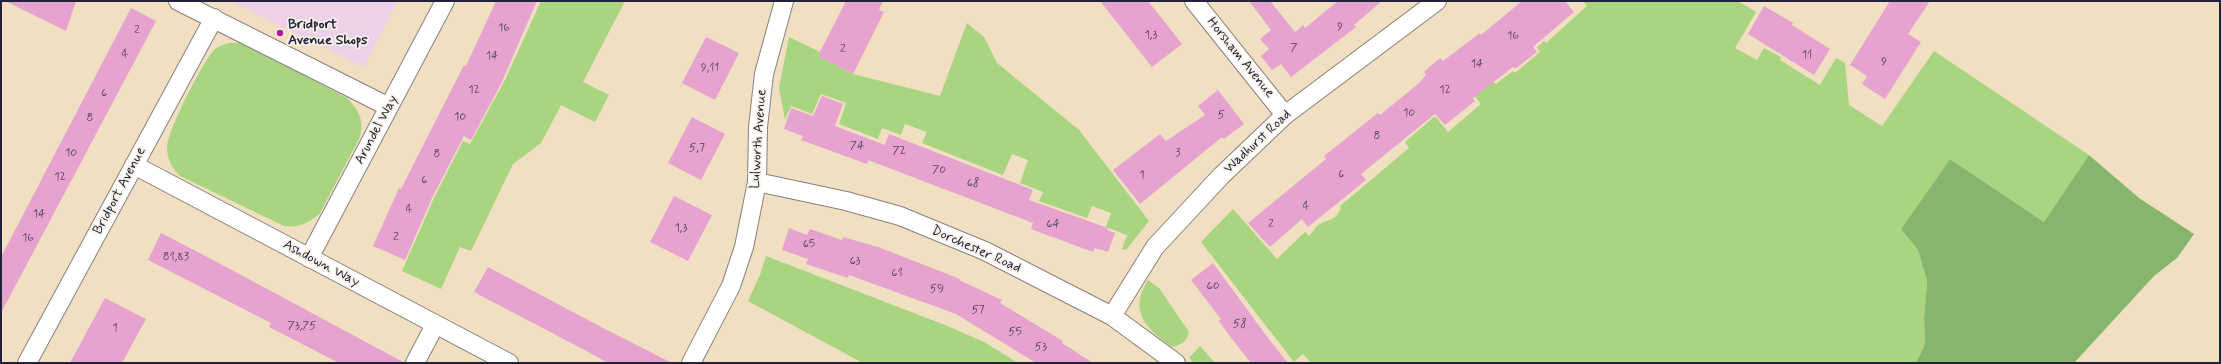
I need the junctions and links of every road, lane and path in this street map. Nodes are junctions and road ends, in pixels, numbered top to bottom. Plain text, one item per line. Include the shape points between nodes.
1 (178, 1) edge
2 (445, 1) edge
3 (784, 1) edge
4 (1194, 1) edge
5 (1437, 1) edge
6 (214, 18) junction
7 (389, 107) junction
8 (1285, 115) junction
9 (134, 166) junction
10 (757, 182) junction
11 (309, 258) junction
12 (1112, 316) junction
13 (435, 324) junction
14 (27, 363) edge
15 (415, 363) edge
16 (509, 363) edge
17 (691, 363) edge
18 (1176, 363) edge

1 - 6 street
2 - 7 street, Arundel Way
3 - 10 street, Lulworth Avenue via 764,74 758,127
4 - 8 street, Horsham Avenue
5 - 8 street, Wadhurst Road
6 - 7 street
6 - 9 street, Bridport Avenue
7 - 11 street, Arundel Way
8 - 12 street, Wadhurst Road via 1221,176 1155,247
9 - 11 street, Ashdown Way
9 - 14 street, Bridport Avenue
10 - 12 street, Dorchester Road via 846,201 900,216 985,251
10 - 17 street, Lulworth Avenue via 744,248 731,286
11 - 13 street, Ashdown Way
12 - 18 street, Dorchester Road
13 - 15 street
13 - 16 street, Ashdown Way

